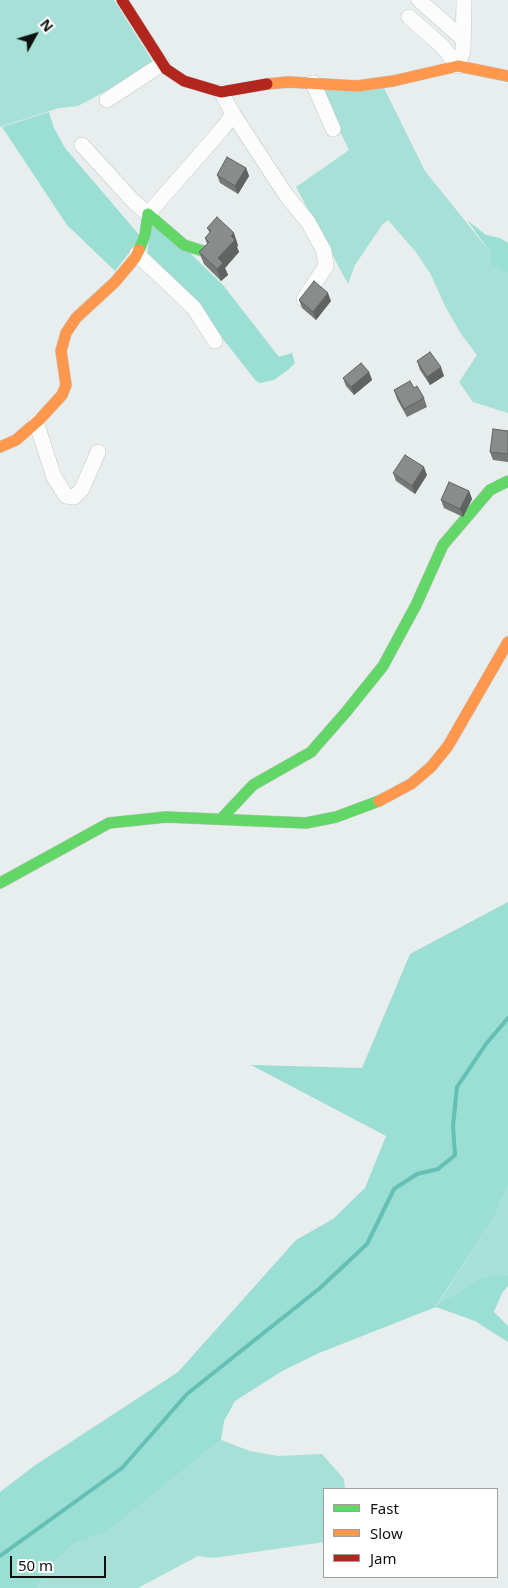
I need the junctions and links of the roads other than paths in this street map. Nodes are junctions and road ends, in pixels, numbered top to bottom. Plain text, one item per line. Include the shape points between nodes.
1 (122, 0) edge
2 (419, 0) edge
3 (464, 0) edge
4 (409, 17) dead end
5 (463, 39) junction
6 (162, 64) junction
7 (458, 66) junction
8 (508, 76) edge
9 (312, 84) junction
10 (221, 92) junction
11 (107, 100) dead end
12 (233, 114) junction
13 (333, 129) dead end
14 (82, 145) dead end
15 (148, 214) junction
16 (203, 251) edge
17 (137, 254) junction
18 (303, 300) edge
19 (215, 341) dead end
20 (36, 422) junction
21 (0, 447) edge
22 (98, 452) dead end
23 (508, 482) edge
24 (508, 642) edge
25 (221, 819) junction
26 (0, 883) edge

1 - 6 street
2 - 5 street
3 - 5 street
4 - 7 street via 442,46
5 - 7 street
6 - 10 street via 184,81
6 - 11 street
7 - 8 street
7 - 9 street via 377,84 346,87
9 - 10 street via 262,84
9 - 13 street
10 - 12 street
12 - 15 street
12 - 18 street via 286,195 308,222 327,258 324,271
14 - 15 street
15 - 16 street via 184,245
15 - 17 street via 145,235
17 - 19 street via 194,308
17 - 20 street via 127,269 68,328 61,351 65,389
20 - 21 street via 10,444
20 - 22 street via 54,477 66,496 74,497 82,489
23 - 25 street via 490,490 443,545 383,666 346,712 311,752 253,785
24 - 25 street via 448,746 432,767 411,784 362,808 306,823
25 - 26 street via 166,817 109,823

